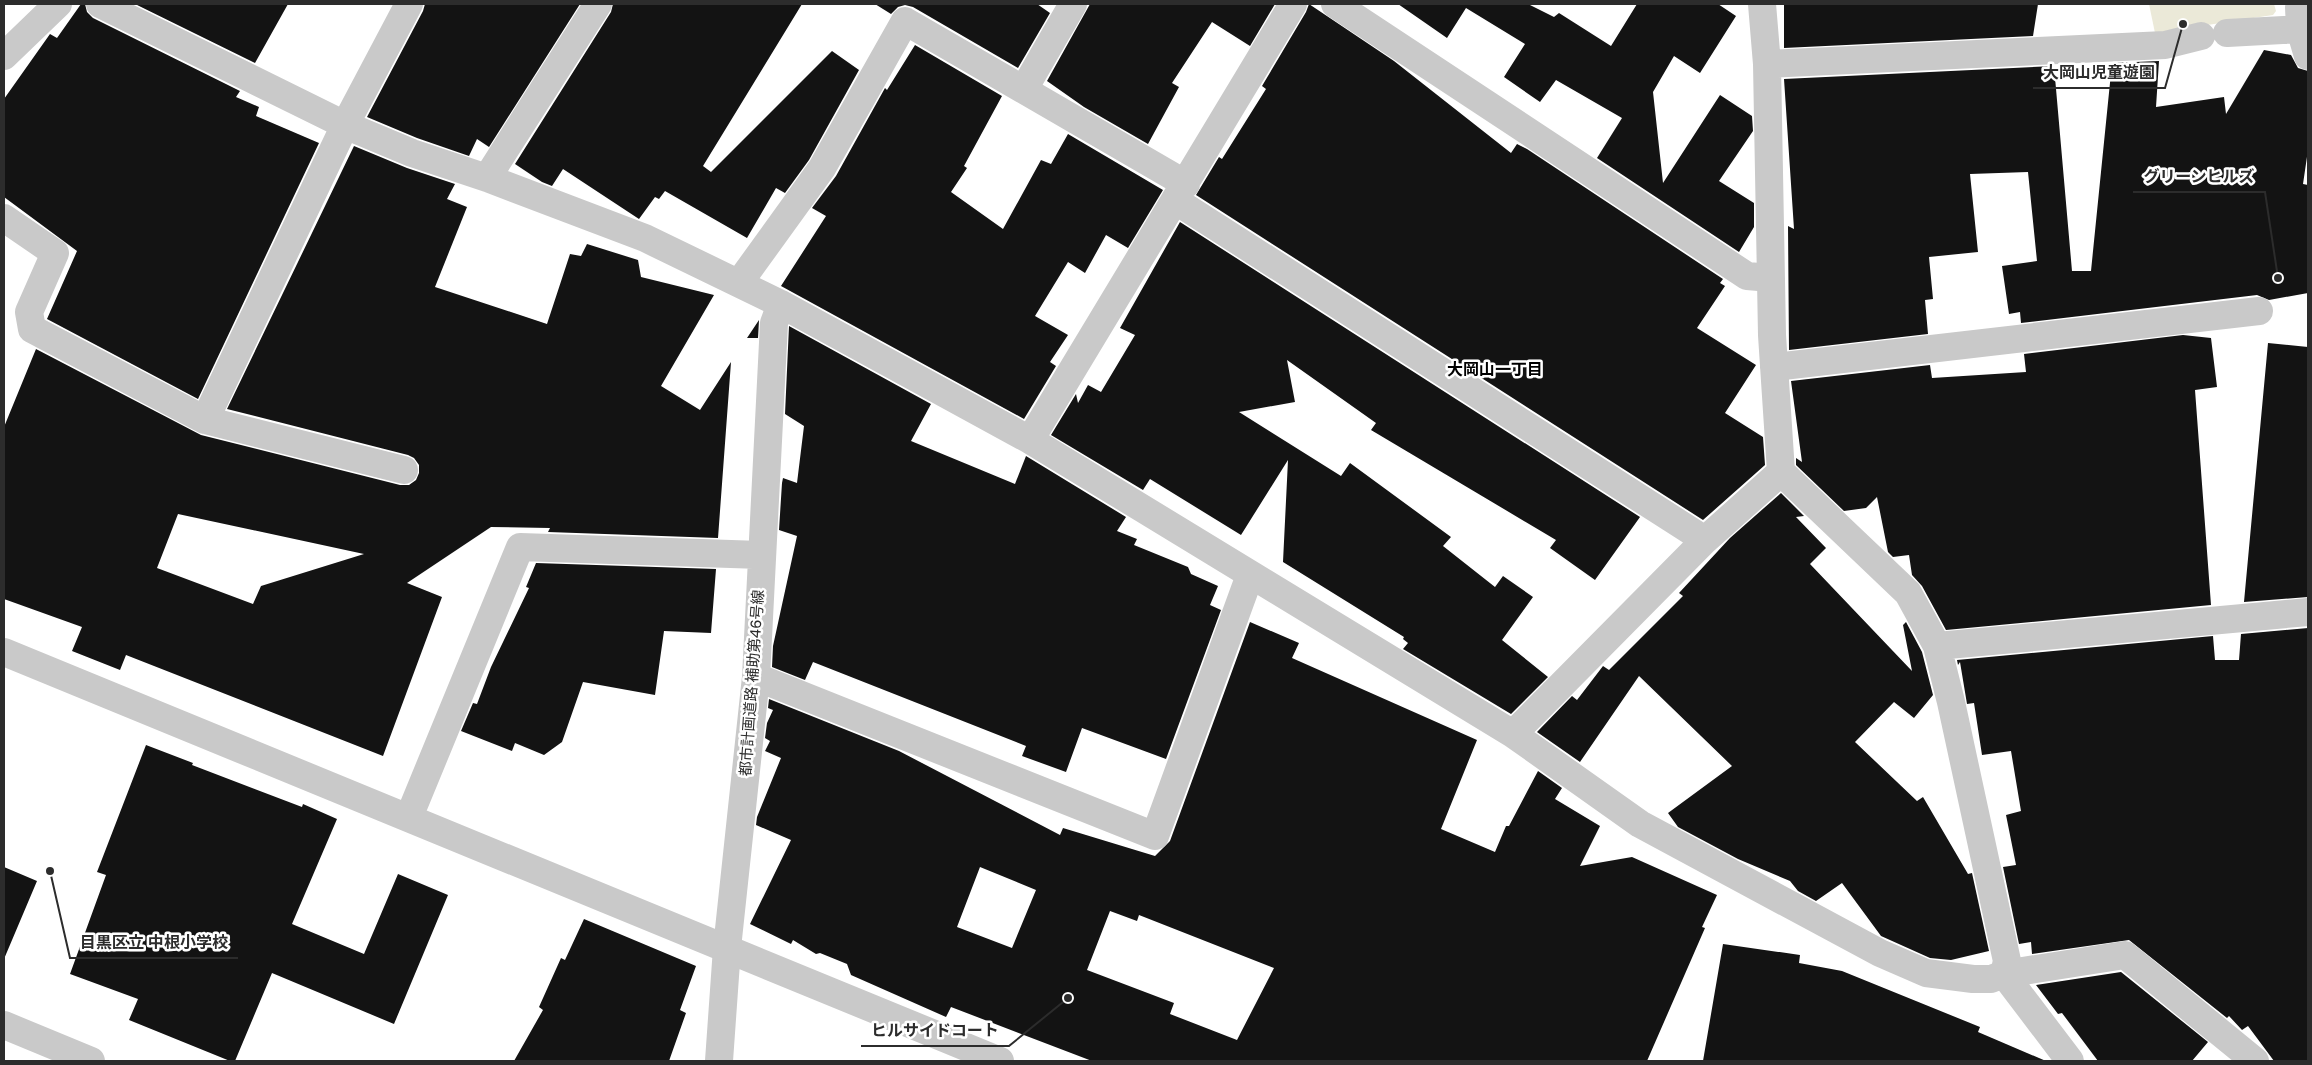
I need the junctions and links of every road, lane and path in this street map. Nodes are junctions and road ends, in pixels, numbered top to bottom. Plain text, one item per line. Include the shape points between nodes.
1 (58, 4) edge
2 (100, 4) edge
3 (409, 4) edge
4 (598, 4) edge
5 (1073, 4) edge
6 (1293, 4) edge
7 (1335, 4) edge
8 (1762, 4) edge
9 (4, 56) edge
10 (2308, 56) edge
11 (1767, 64) junction
12 (1024, 89) junction
13 (345, 125) junction
14 (487, 178) junction
15 (1181, 192) junction
16 (4, 218) edge
17 (1771, 278) junction
18 (739, 283) junction
19 (781, 304) junction
20 (2259, 311) dead end
21 (1774, 367) junction
22 (205, 420) junction
23 (1030, 440) junction
24 (404, 470) dead end
25 (1781, 472) junction
26 (1704, 540) junction
27 (761, 555) junction
28 (1250, 575) junction
29 (2308, 612) edge
30 (1937, 646) junction
31 (4, 652) edge
32 (756, 677) junction
33 (1513, 734) junction
34 (409, 817) junction
35 (728, 948) junction
36 (2004, 974) junction
37 (4, 1025) edge
38 (90, 1061) edge
39 (720, 1061) edge
40 (1000, 1061) edge
41 (2070, 1061) edge
42 (2255, 1061) edge

1 - 9 street
2 - 13 street
3 - 13 street
4 - 14 street
5 - 12 street
6 - 15 street
7 - 17 street via 1747,276
8 - 11 street
10 - 11 street via 2299,18 2165,45
11 - 17 street
12 - 15 street
12 - 18 street via 905,21 822,168
13 - 14 street via 412,153
13 - 22 street
14 - 18 street via 645,238
15 - 23 street
15 - 26 street
16 - 22 street via 55,253 29,312 32,328
17 - 21 street
18 - 19 street
19 - 23 street
19 - 27 street, 都市計画道路 補助第46号線 via 774,323
20 - 21 street
21 - 25 street
22 - 24 street
23 - 28 street
25 - 26 street
25 - 30 street via 1908,593
26 - 33 street
27 - 32 street, 都市計画道路 補助第46号線
27 - 34 street via 520,546
28 - 32 street via 1154,836
28 - 33 street
29 - 30 street
30 - 36 street via 2007,961
31 - 34 street
32 - 35 street, 都市計画道路 補助第46号線
33 - 36 street via 1640,824 1880,953 1926,973 1973,979 1991,979
34 - 35 street
35 - 39 street, 都市計画道路 補助第46号線
35 - 40 street
36 - 41 street
36 - 42 street via 2125,955
37 - 38 street

